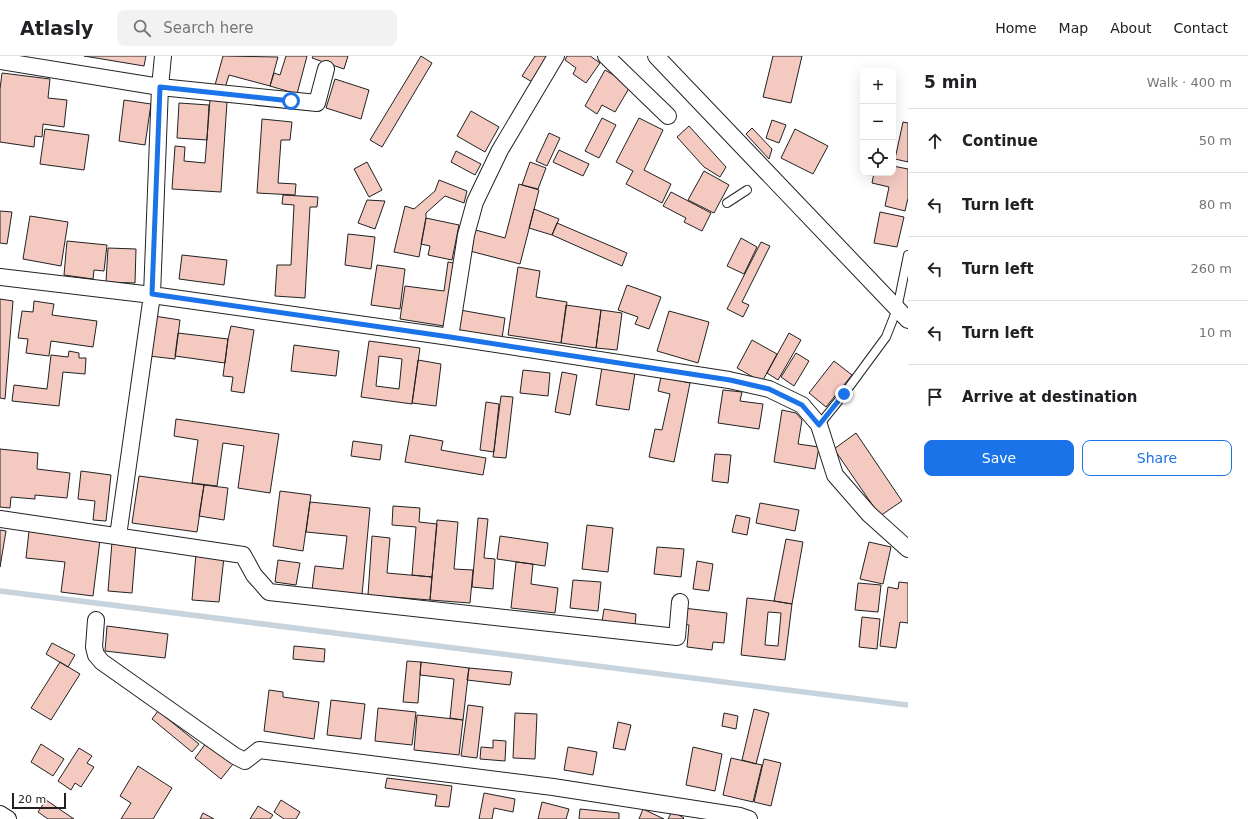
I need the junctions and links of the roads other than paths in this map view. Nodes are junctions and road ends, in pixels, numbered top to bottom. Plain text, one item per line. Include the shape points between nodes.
1 (163, 56) edge
2 (556, 56) edge
3 (606, 56) edge
4 (656, 56) edge
5 (0, 61) edge
6 (326, 69) dead end
7 (160, 87) junction
8 (668, 116) dead end
9 (747, 190) dead end
10 (727, 203) dead end
11 (908, 255) edge
12 (0, 277) edge
13 (152, 294) junction
14 (903, 314) edge
15 (450, 337) junction
16 (819, 425) junction
17 (0, 519) edge
18 (118, 536) junction
19 (908, 548) edge
20 (680, 602) dead end
21 (96, 620) dead end
22 (0, 814) edge
23 (8, 819) edge
24 (750, 819) edge

1 - 7 street
2 - 15 street via 500,150 474,202 466,235
3 - 8 street
4 - 14 street via 763,173
5 - 7 street
6 - 7 street via 317,104
7 - 13 street
9 - 10 lane
11 - 14 lane
12 - 13 street
13 - 15 street
13 - 18 street
14 - 16 lane
15 - 16 street via 730,380 769,389 802,405
16 - 19 street via 835,475 869,514
17 - 18 street
18 - 20 street via 243,555 254,576 269,592 677,638
21 - 24 street via 94,647 102,662 245,761 259,750 553,787
22 - 23 street

